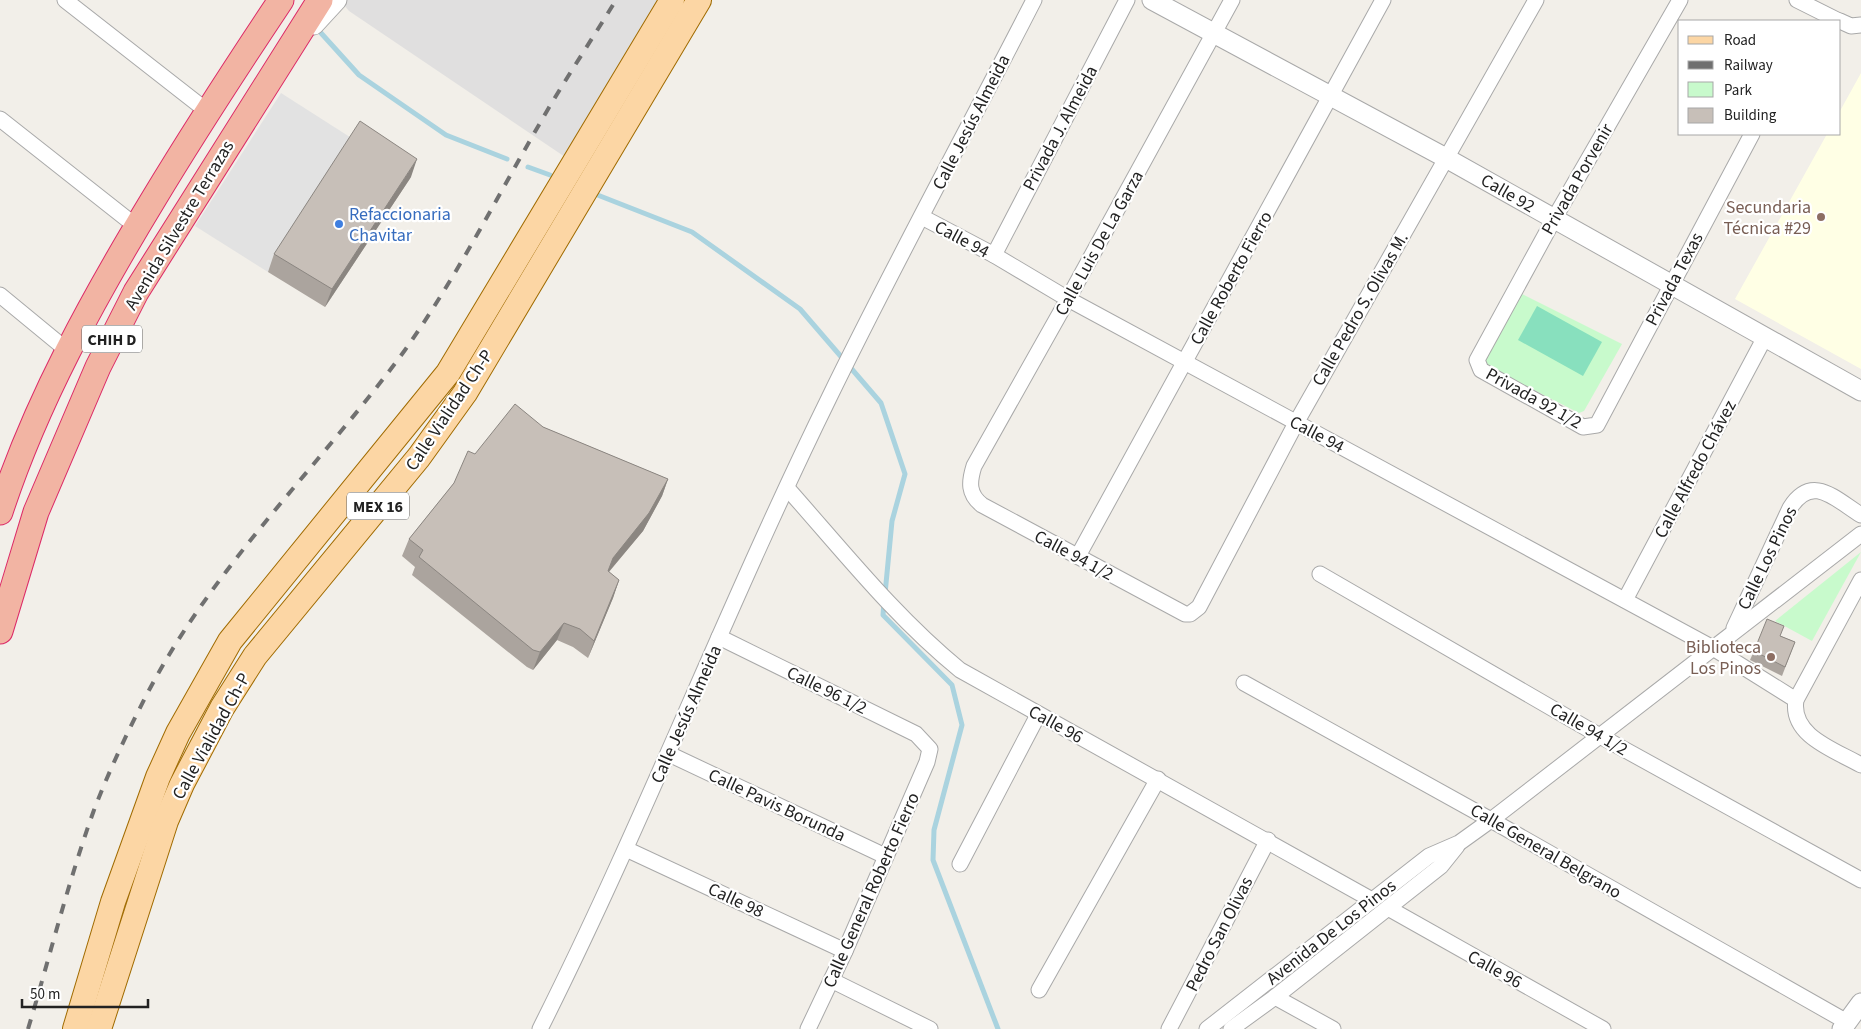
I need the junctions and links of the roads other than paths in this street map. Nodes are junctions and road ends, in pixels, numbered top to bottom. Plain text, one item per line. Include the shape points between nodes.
1 (65, 0) edge
2 (272, 0) edge
3 (282, 0) edge
4 (320, 0) edge
5 (337, 0) edge
6 (672, 0) edge
7 (699, 0) edge
8 (1034, 0) edge
9 (1127, 0) edge
10 (1152, 0) edge
11 (1232, 0) edge
12 (1383, 0) edge
13 (1536, 0) edge
14 (1680, 0) edge
15 (1797, 0) edge
16 (1816, 17) edge
17 (1833, 20) edge
18 (1841, 21) edge
19 (1860, 26) edge
20 (1213, 33) junction
21 (246, 51) junction
22 (273, 71) junction
23 (1330, 96) junction
24 (207, 111) junction
25 (0, 119) edge
26 (1751, 135) edge
27 (1446, 158) junction
28 (922, 217) junction
29 (1554, 220) junction
30 (137, 227) junction
31 (994, 255) junction
32 (1670, 285) junction
33 (0, 295) edge
34 (1068, 299) junction
35 (1765, 337) junction
36 (68, 351) junction
37 (1477, 360) joint
38 (1184, 362) junction
39 (1861, 391) edge
40 (1296, 422) junction
41 (1597, 425) joint
42 (6, 469) edge
43 (787, 488) junction
44 (970, 488) joint
45 (0, 512) edge
46 (1861, 515) edge
47 (1861, 534) edge
48 (1078, 556) junction
49 (1320, 574) dead end
50 (1861, 580) edge
51 (1625, 600) junction
52 (1185, 614) joint
53 (0, 631) edge
54 (1732, 632) junction
55 (720, 636) junction
56 (1713, 648) junction
57 (1244, 682) dead end
58 (1795, 707) junction
59 (1038, 715) junction
60 (1600, 736) junction
61 (930, 749) joint
62 (669, 754) junction
63 (1861, 765) edge
64 (1158, 780) junction
65 (1492, 820) junction
66 (1268, 840) junction
67 (1460, 843) junction
68 (626, 849) junction
69 (885, 856) junction
70 (960, 864) dead end
71 (1861, 880) edge
72 (1372, 900) junction
73 (1388, 908) junction
74 (845, 951) junction
75 (831, 980) junction
76 (1039, 990) dead end
77 (1275, 997) junction
78 (1861, 1003) edge
79 (1844, 1025) edge
80 (75, 1029) edge
81 (99, 1029) edge
82 (540, 1029) edge
83 (808, 1029) edge
84 (930, 1029) edge
85 (1170, 1029) edge
86 (1207, 1029) edge
87 (1231, 1029) edge
88 (1334, 1029) edge
89 (1602, 1029) edge

1 - 24 street
2 - 21 street, CHIH D
3 - 21 highway, Avenida Silvestre Terrazas
4 - 22 highway, Avenida Silvestre Terrazas / CHIH D
5 - 22 street, CHIH D
6 - 80 main road, Calle Vialidad Ch-P / MEX 16 via 448,374 230,641 178,733 158,777 113,902
7 - 81 main road, Calle Vialidad Ch-P / MEX 16 via 465,393 419,457 255,656 222,708 166,821
8 - 28 street, Calle Jesús Almeida
9 - 31 street, Privada J. Almeida
10 - 20 street, Calle 92
11 - 20 street, Calle Luis De La Garza
12 - 23 street, Calle Roberto Fierro
13 - 27 street, Calle Pedro S. Olivas M.
14 - 29 street, Privada Porvenir
15 - 16 street
16 - 17 street
18 - 19 street
20 - 23 street, Calle 92
20 - 34 street, Calle Luis De La Garza
21 - 24 highway, Avenida Silvestre Terrazas / CHIH D
22 - 53 highway, Avenida Silvestre Terrazas / CHIH D via 136,292 98,367 36,512
23 - 27 street, Calle 92
23 - 38 street, Calle Roberto Fierro
24 - 30 highway, Avenida Silvestre Terrazas / CHIH D
25 - 30 street
26 - 32 street, Privada Texas
27 - 29 street, Calle 92
27 - 40 street, Calle Pedro S. Olivas M.
28 - 31 street, Calle 94
28 - 43 street, Calle Jesús Almeida via 829,397
29 - 32 street, Calle 92
29 - 37 street, Privada Porvenir
30 - 36 highway, Avenida Silvestre Terrazas / CHIH D
31 - 34 street, Calle 94
32 - 35 street, Calle 92
32 - 41 street, Privada Texas
33 - 36 street
34 - 38 street, Calle 94
34 - 44 street, Calle Luis De La Garza via 974,466
35 - 39 street, Calle 92
35 - 51 street, Calle Alfredo Chávez
36 - 42 highway, Avenida Silvestre Terrazas / CHIH D
37 - 41 street, Privada 92 1/2 via 1481,370 1583,427
38 - 40 street, Calle 94
38 - 48 street, Calle Roberto Fierro
40 - 51 street, Calle 94
40 - 52 street, Calle Pedro S. Olivas M. via 1199,607
42 - 45 highway, Avenida Silvestre Terrazas / CHIH D
43 - 55 street, Calle Jesús Almeida
43 - 59 street, Calle 96 via 926,642 960,670
44 - 48 street, Calle 94 1/2 via 974,499 982,506
46 - 54 street, Calle Los Pinos via 1821,492 1812,489 1800,494 1790,508
47 - 54 street, Avenida De Los Pinos
48 - 52 street, Calle 94 1/2
49 - 60 street, Calle 94 1/2
50 - 58 street
51 - 56 street, Calle 94
54 - 56 street, Avenida De Los Pinos
55 - 61 street, Calle 96 1/2 via 916,734
55 - 62 street, Calle Jesús Almeida
56 - 58 street, Calle 94
56 - 60 street, Avenida De Los Pinos
57 - 65 street, Calle General Belgrano
58 - 63 street via 1804,731
59 - 64 street, Calle 96
59 - 70 street
60 - 65 street, Avenida De Los Pinos
60 - 71 street, Calle 94 1/2
61 - 69 street, Calle General Roberto Fierro
62 - 68 street, Calle Jesús Almeida
62 - 69 street, Calle Pavis Borunda
64 - 66 street, Calle 96
64 - 76 street
65 - 67 street, Avenida De Los Pinos
65 - 79 street, Calle General Belgrano
66 - 72 street, Calle 96
66 - 85 street, Pedro San Olivas
67 - 72 street, Avenida De Los Pinos via 1429,856
67 - 73 street, Avenida De Los Pinos via 1440,866
68 - 74 street, Calle 98
68 - 82 street, Calle Jesús Almeida
69 - 74 street, Calle General Roberto Fierro
72 - 86 street, Avenida De Los Pinos
73 - 77 street, Avenida De Los Pinos
73 - 89 street, Calle 96
74 - 75 street, Calle General Roberto Fierro
75 - 83 street, Calle General Roberto Fierro
75 - 84 street
77 - 87 street, Avenida De Los Pinos
77 - 88 street
78 - 79 street

